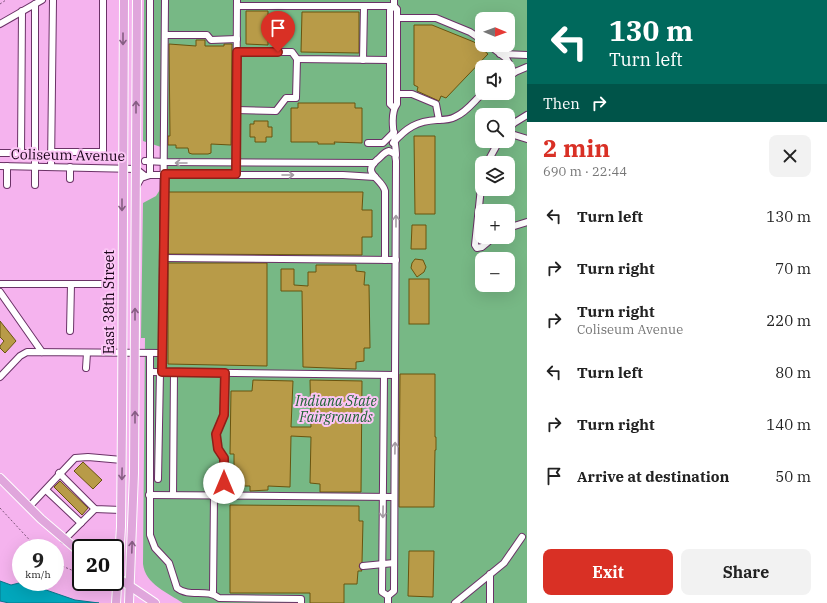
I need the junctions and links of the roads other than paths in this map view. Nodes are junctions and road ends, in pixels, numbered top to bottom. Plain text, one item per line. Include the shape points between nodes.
1 (42, 0) edge
2 (53, 0) edge
3 (103, 0) edge
4 (124, 0) edge
5 (137, 0) edge
6 (150, 0) edge
7 (165, 0) edge
8 (237, 3) edge
9 (394, 3) edge
10 (35, 4) junction
11 (364, 7) junction
12 (22, 11) junction
13 (398, 21) junction
14 (0, 24) edge
15 (390, 24) junction
16 (165, 35) junction
17 (475, 35) edge
18 (237, 40) junction
19 (390, 42) junction
20 (397, 45) junction
21 (237, 52) junction
22 (498, 52) edge
23 (500, 54) junction
24 (527, 54) edge
25 (297, 58) junction
26 (363, 60) junction
27 (390, 60) junction
28 (507, 60) edge
29 (527, 67) edge
30 (390, 68) junction
31 (397, 68) junction
32 (515, 73) edge
33 (390, 90) junction
34 (397, 91) junction
35 (476, 100) edge
36 (394, 108) junction
37 (236, 110) junction
38 (527, 115) edge
39 (439, 120) junction
40 (515, 122) edge
41 (394, 132) junction
42 (515, 135) edge
43 (527, 139) edge
44 (394, 142) junction
45 (368, 143) dead end
46 (136, 146) junction
47 (387, 151) junction
48 (51, 152) junction
49 (0, 153) edge
50 (21, 153) junction
51 (36, 153) junction
52 (396, 157) junction
53 (147, 161) junction
54 (165, 162) junction
55 (202, 163) junction
56 (236, 163) junction
57 (269, 163) junction
58 (302, 163) junction
59 (335, 163) junction
60 (374, 163) junction
61 (0, 166) edge
62 (7, 166) junction
63 (36, 167) junction
64 (51, 167) junction
65 (70, 167) junction
66 (123, 168) junction
67 (136, 169) junction
68 (165, 174) junction
69 (202, 174) junction
70 (236, 174) junction
71 (147, 175) junction
72 (269, 175) junction
73 (302, 175) junction
74 (335, 175) junction
75 (375, 177) junction
76 (70, 179) dead end
77 (7, 185) dead end
78 (35, 185) dead end
79 (136, 189) junction
80 (396, 191) junction
81 (385, 192) junction
82 (527, 222) edge
83 (515, 226) edge
84 (385, 240) junction
85 (396, 240) junction
86 (475, 244) edge
87 (486, 244) edge
88 (162, 258) junction
89 (385, 260) junction
90 (396, 260) junction
91 (0, 284) edge
92 (71, 284) junction
93 (102, 284) dead end
94 (0, 292) edge
95 (5, 300) junction
96 (0, 305) edge
97 (70, 330) dead end
98 (42, 352) junction
99 (86, 353) junction
100 (122, 353) junction
101 (135, 353) junction
102 (150, 353) junction
103 (162, 353) junction
104 (86, 368) dead end
105 (150, 372) junction
106 (161, 372) junction
107 (174, 372) junction
108 (225, 373) junction
109 (384, 375) junction
110 (395, 375) junction
111 (0, 377) edge
112 (384, 402) junction
113 (395, 402) junction
114 (384, 434) junction
115 (395, 434) junction
116 (122, 460) junction
117 (383, 466) junction
118 (395, 466) junction
119 (59, 473) junction
120 (0, 478) edge
121 (158, 479) dead end
122 (46, 490) junction
123 (149, 495) junction
124 (173, 495) junction
125 (214, 496) junction
126 (224, 496) junction
127 (383, 497) junction
128 (394, 497) junction
129 (29, 507) junction
130 (95, 509) junction
131 (121, 510) junction
132 (81, 523) junction
133 (121, 527) junction
134 (383, 530) junction
135 (394, 530) junction
136 (522, 537) dead end
137 (63, 539) edge
138 (118, 539) edge
139 (120, 539) edge
140 (64, 540) joint
141 (72, 546) edge
142 (382, 564) junction
143 (394, 564) junction
144 (363, 566) dead end
145 (490, 574) junction
146 (124, 582) edge
147 (130, 586) junction
148 (116, 591) edge
149 (213, 592) junction
150 (219, 600) edge
151 (389, 600) edge
152 (116, 603) edge
153 (129, 603) edge
154 (155, 603) edge
155 (301, 603) edge
156 (455, 603) edge
157 (490, 603) edge

1 - 10 street
2 - 48 street
3 - 48 street via 103,152
4 -> 66 main road, East 38th Street
46 -> 5 main road, East 38th Street
6 - 53 street
7 - 16 street
8 - 11 street
8 - 18 street
9 - 11 street
9 - 13 street
9 - 15 street via 390,10
10 - 12 street
10 - 51 street
11 - 26 street
12 - 14 street
12 - 50 street
13 - 15 street
13 - 17 street via 436,18
13 - 20 street
15 - 19 street
16 - 18 street via 207,35 211,40
16 - 54 street
18 - 21 street
19 - 20 street
19 - 27 street
20 - 31 street
21 - 25 street via 292,52
21 - 37 street
22 - 23 street
23 - 24 street
23 - 28 street
25 - 26 street
25 - 37 street via 296,98 286,98 276,111
26 - 27 street
27 - 30 street
29 - 32 street
30 - 31 street
30 - 33 street
31 - 34 street
33 - 34 street
33 - 36 street via 390,104
34 - 36 street via 397,104
34 - 39 street via 436,104
35 - 39 street via 454,118
36 - 41 street
37 - 56 street
38 - 40 street
39 - 44 street via 413,124
41 - 44 street
41 - 45 street via 383,143
42 - 43 street
44 - 47 street
44 - 52 street
46 - 53 street via 140,156
46 - 67 main road, East 38th Street
47 - 52 street via 394,152
47 - 60 street
48 - 64 street
49 - 50 street
50 - 51 street
51 - 63 street
52 - 80 street
53 - 54 street
53 - 67 street, Coliseum Avenue
53 - 71 street
55 -> 54 street
54 - 68 street
55 - 56 street
55 - 69 street
56 - 57 street
56 - 70 street
57 - 58 street
57 - 72 street
58 - 59 street
58 - 73 street
59 - 60 street
59 - 74 street
60 - 75 street via 371,171
61 - 62 street, Coliseum Avenue
62 - 63 street, Coliseum Avenue
62 - 77 street
63 - 64 street, Coliseum Avenue
63 - 78 street
64 - 65 street, Coliseum Avenue
65 - 66 street, Coliseum Avenue
65 - 76 street
66 - 67 street, Coliseum Avenue
66 -> 100 main road, East 38th Street
67 - 71 street, Coliseum Avenue
67 - 79 main road, East 38th Street
68 - 69 street
68 - 71 street
68 - 88 street
69 - 70 street
70 - 72 street
71 - 79 street via 139,181
72 -> 73 street
73 - 74 street
74 - 75 street
75 - 81 street via 383,185
101 -> 79 main road, East 38th Street
80 - 81 street
85 -> 80 street
81 - 84 street
82 - 83 street
84 - 85 street
84 - 89 street
85 - 90 street
86 - 87 street via 477,248
88 - 89 street
88 - 103 street
89 - 90 street
90 - 110 street
91 - 92 street
92 - 93 street
92 - 97 street
94 - 95 street
95 - 96 street
95 - 98 street
98 - 99 street
98 - 111 street via 23,354
99 - 100 street
99 - 104 street
100 - 101 street
100 - 116 main road, East 38th Street
101 - 102 street
147 -> 101 main road, East 38th Street
102 - 103 street
102 - 105 street
103 - 106 street
105 - 106 street
105 - 123 street
106 - 107 street
106 - 121 street
107 - 108 street
107 - 124 street
108 - 109 street
108 - 126 street via 224,415 216,434 218,449 224,458
109 - 110 street
109 - 112 street
110 - 113 street
112 - 113 street
112 - 114 street
113 - 115 street
114 - 115 street
114 - 117 street
118 -> 115 street
116 - 119 street via 78,457
116 -> 131 main road, East 38th Street
117 - 118 street
117 - 127 street
118 - 128 street
119 - 122 street
119 - 130 street
120 - 129 main road
122 - 129 street
122 - 132 street
123 - 124 street
123 - 149 street via 150,539 169,563 177,588 182,591
124 - 125 street
125 - 126 street
125 - 149 street
126 - 127 street
127 - 128 street
127 -> 134 street
128 - 135 street
129 - 137 main road
130 - 131 street
130 - 132 street
131 - 133 main road, East 38th Street
132 - 140 street
133 - 138 main road
133 - 139 main road, East 38th Street
134 - 135 street
134 - 142 street
135 - 143 street
136 - 145 street via 504,563
140 - 141 main road
142 - 143 street
142 - 144 street
142 - 151 street via 382,592
143 - 151 street via 394,591
145 - 156 street
145 - 157 street
146 - 147 main road
147 - 153 main road, East 38th Street
147 - 154 main road
148 - 152 main road, East 38th Street
149 - 150 street
150 - 155 street via 301,600

